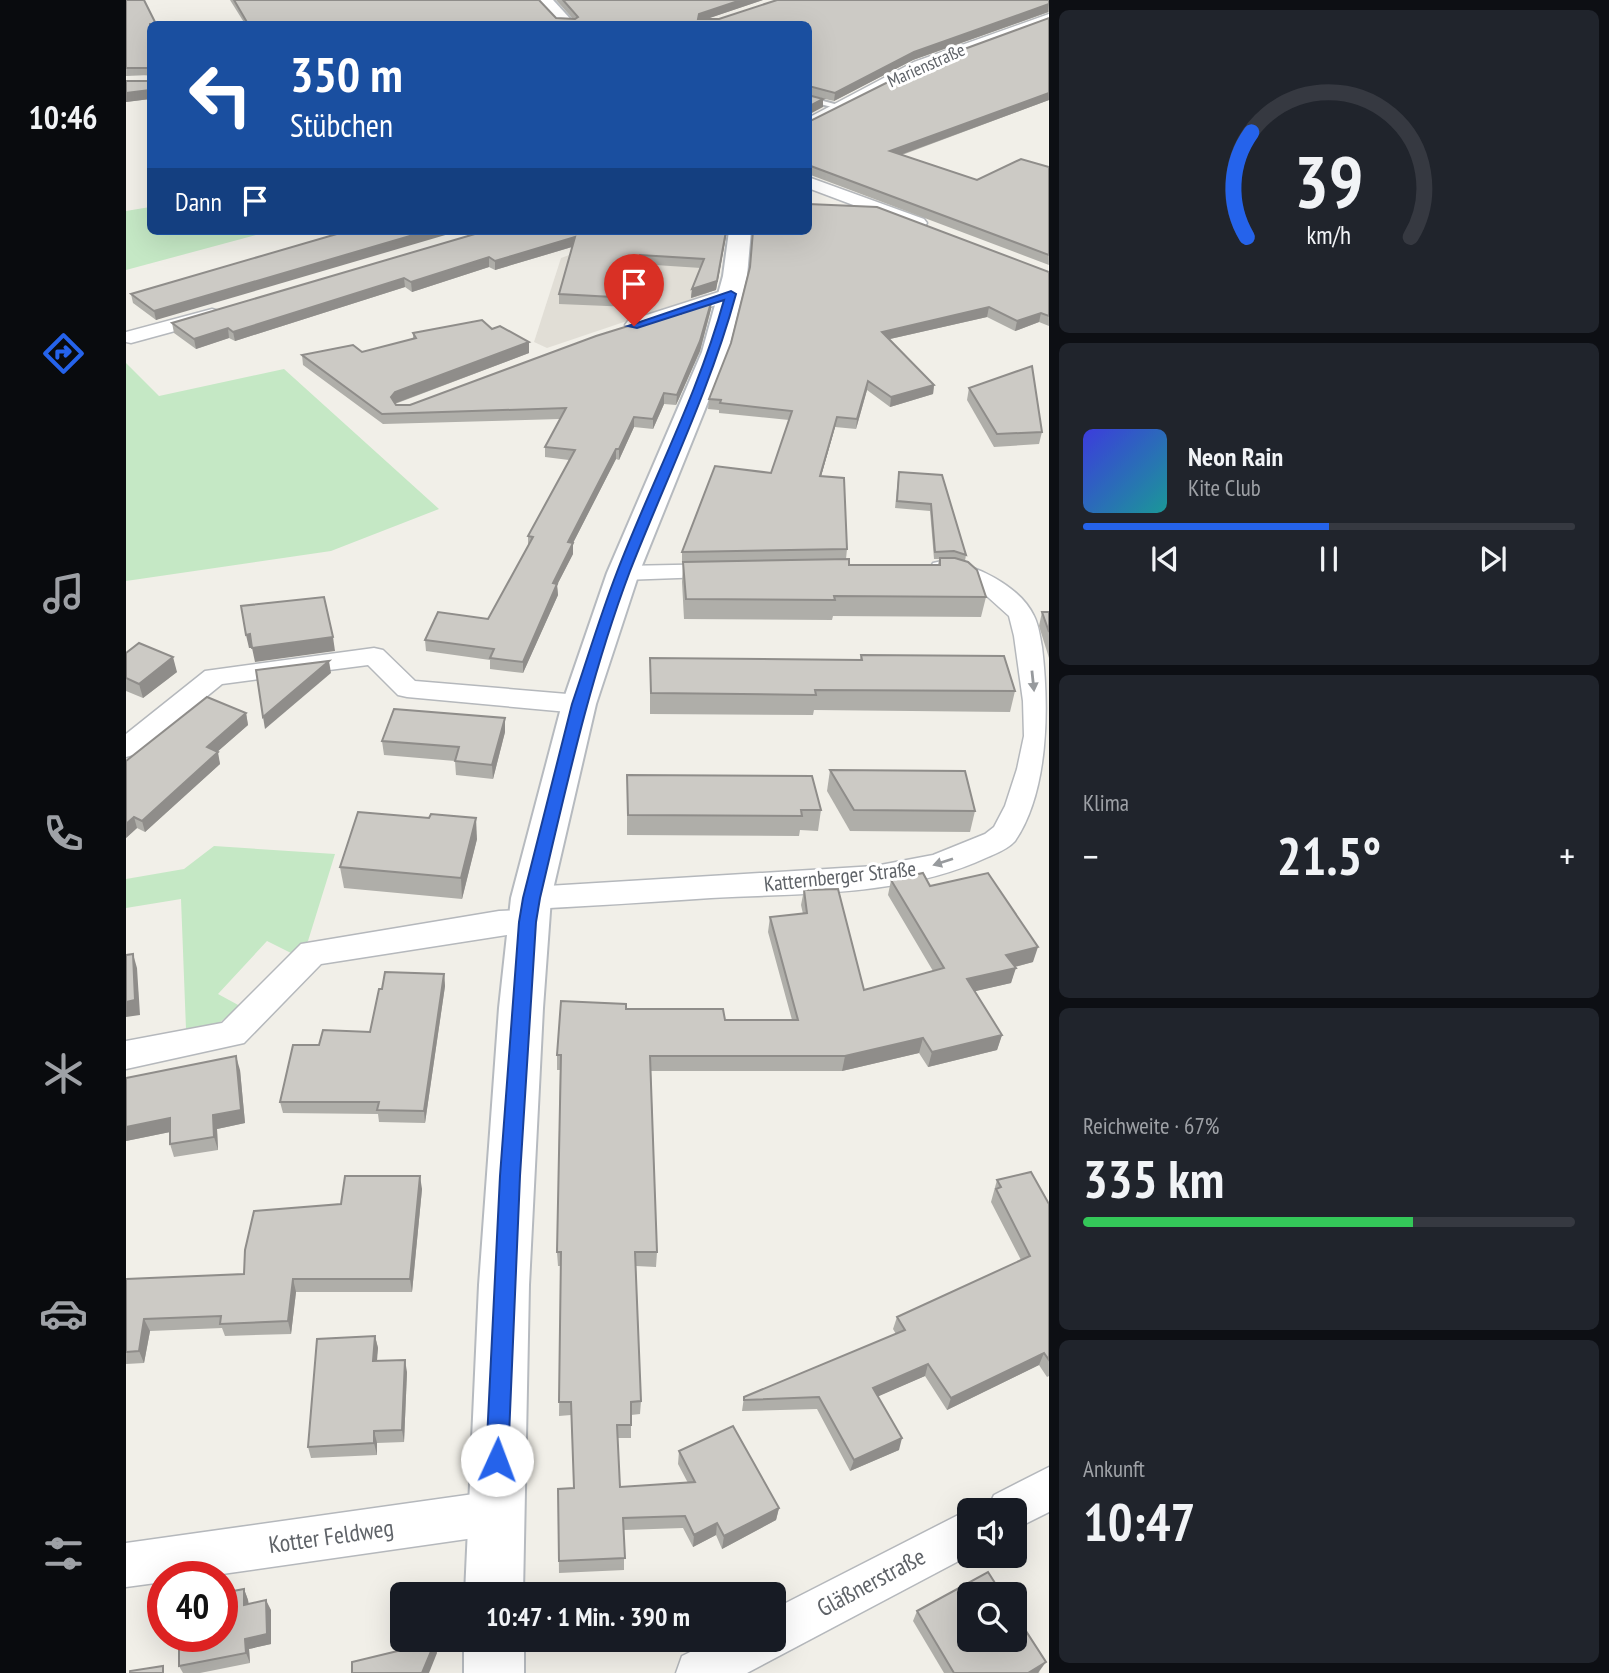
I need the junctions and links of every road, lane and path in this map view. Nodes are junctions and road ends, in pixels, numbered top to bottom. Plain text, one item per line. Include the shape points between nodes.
1 (544, 0) edge
2 (1049, 18) edge
3 (564, 21) edge
4 (812, 100) edge
5 (840, 107) junction
6 (812, 122) edge
7 (812, 183) edge
8 (836, 192) junction
9 (812, 201) edge
10 (936, 230) edge
11 (739, 235) edge
12 (731, 294) junction
13 (229, 310) edge
14 (611, 333) edge
15 (131, 337) dead end
16 (925, 568) edge
17 (747, 571) edge
18 (623, 573) junction
19 (579, 704) junction
20 (126, 748) edge
21 (529, 910) junction
22 (126, 1055) edge
23 (1049, 1489) edge
24 (1027, 1501) edge
25 (495, 1513) junction
26 (957, 1538) edge
27 (126, 1565) edge
28 (494, 1582) edge
29 (786, 1627) edge
30 (494, 1652) edge
31 (739, 1652) edge
32 (494, 1673) edge
33 (699, 1673) edge

1 - 3 street
2 - 5 street, Marienstraße via 919,65
4 - 5 lane
5 - 6 street, Marienstraße
7 - 8 street
8 - 9 street
8 - 10 street
11 - 12 street
12 - 14 street
12 - 18 street via 715,352
13 - 15 street
16 -> 21 street, Katternberger Straße via 953,568 974,575 1021,614 1038,726 1027,781 1013,821 1000,839 976,852 923,868 848,880
17 - 18 street
18 - 19 street
19 - 20 street via 407,689 374,656 214,677
19 - 21 street
21 - 22 street, Katternberger Straße via 499,923 312,953 232,1034
21 - 25 street via 508,1217
23 - 24 street
25 - 27 street, Kotter Feldweg
25 - 28 street
26 - 29 street, Gläßnerstraße
30 - 32 street
31 - 33 street

